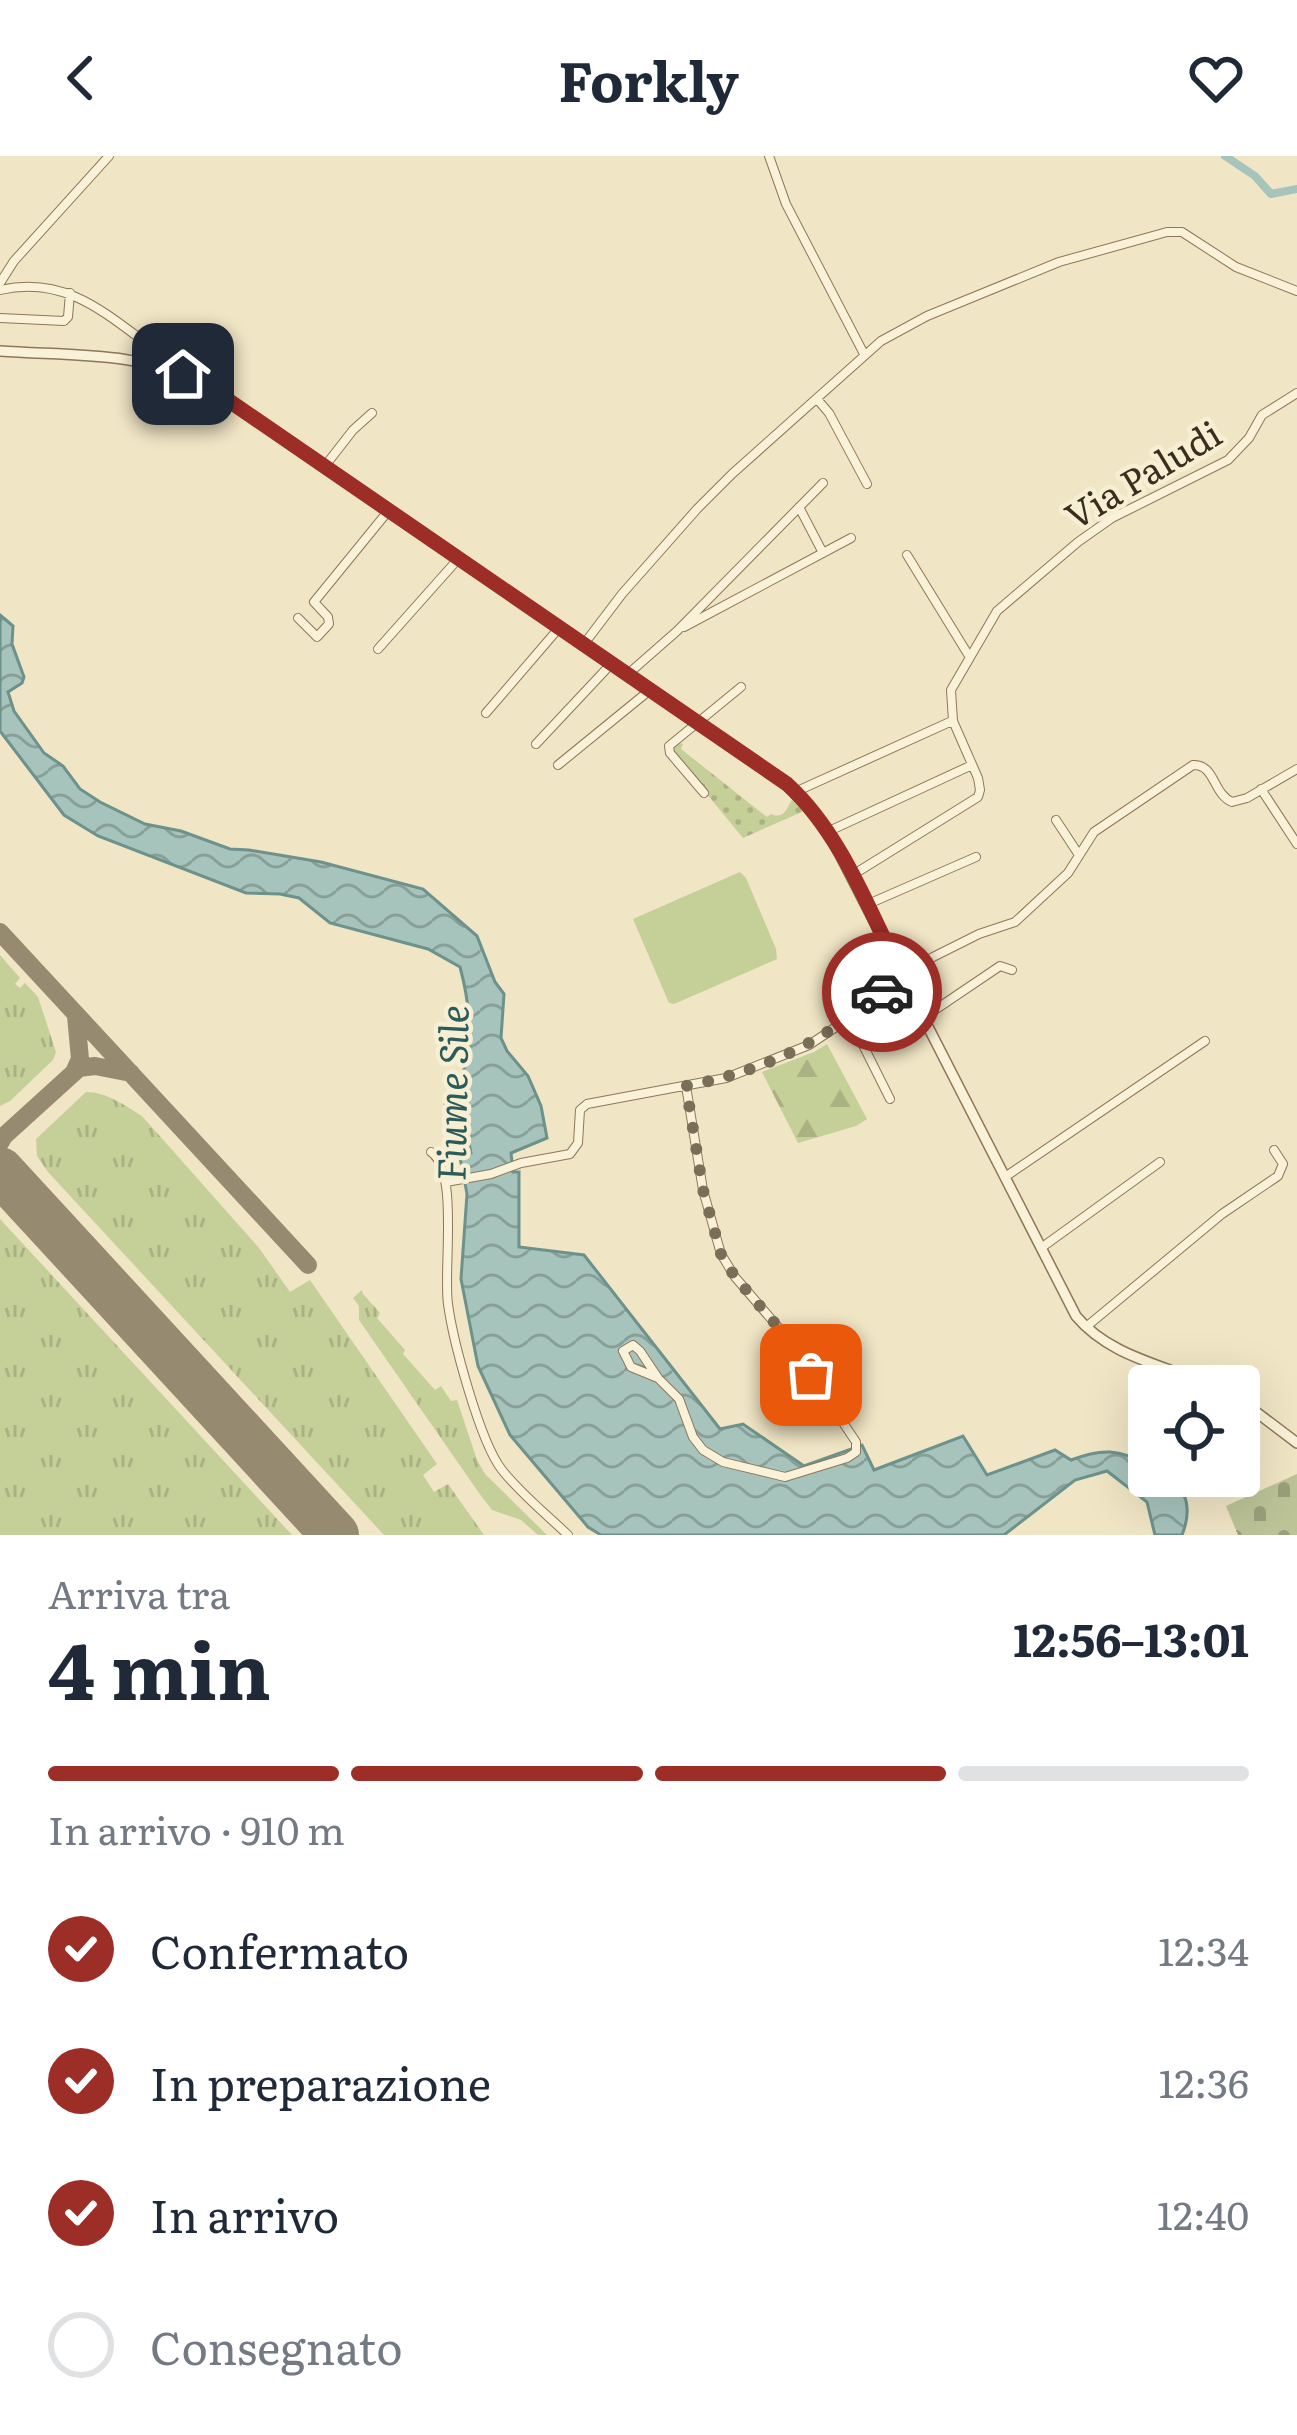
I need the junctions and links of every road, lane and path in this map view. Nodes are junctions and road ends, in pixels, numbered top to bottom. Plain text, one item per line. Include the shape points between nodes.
1 (109, 156) edge
2 (769, 156) edge
3 (0, 287) edge
4 (1297, 291) edge
5 (70, 293) junction
6 (0, 318) edge
7 (0, 352) edge
8 (864, 355) junction
9 (154, 364) junction
10 (1297, 393) edge
11 (817, 399) junction
12 (372, 413) dead end
13 (325, 466) junction
14 (823, 483) dead end
15 (867, 484) dead end
16 (799, 507) junction
17 (389, 510) junction
18 (851, 538) dead end
19 (823, 553) junction
20 (907, 555) dead end
21 (459, 558) junction
22 (298, 618) dead end
23 (560, 627) junction
24 (677, 631) junction
25 (584, 644) junction
26 (378, 649) dead end
27 (969, 656) junction
28 (612, 663) junction
29 (628, 674) junction
30 (741, 687) dead end
31 (651, 689) junction
32 (486, 713) dead end
33 (697, 721) junction
34 (953, 721) junction
35 (536, 744) dead end
36 (972, 765) junction
37 (558, 766) dead end
38 (1297, 769) edge
39 (1261, 790) junction
40 (795, 792) junction
41 (704, 793) dead end
42 (1056, 820) dead end
43 (827, 832) junction
44 (1297, 844) edge
45 (1079, 855) junction
46 (976, 857) dead end
47 (851, 876) junction
48 (866, 905) junction
49 (1012, 970) dead end
50 (902, 976) junction
51 (923, 1018) junction
52 (850, 1019) junction
53 (1205, 1040) dead end
54 (686, 1086) junction
55 (890, 1099) dead end
56 (1274, 1150) dead end
57 (431, 1152) dead end
58 (1160, 1162) dead end
59 (1005, 1178) junction
60 (446, 1183) junction
61 (1041, 1248) junction
62 (1086, 1327) junction
63 (1157, 1365) edge
64 (658, 1378) junction
65 (1260, 1416) edge
66 (1297, 1443) edge
67 (568, 1535) edge

1 - 3 street via 14,260
2 - 8 street
3 - 5 street
4 - 8 street via 1236,267 1182,232 1167,232 971,297
5 - 6 street via 64,321
5 - 9 street via 154,349
7 - 9 street
8 - 11 street
9 - 13 street via 202,383
10 - 27 street, Via Paludi via 1262,415 1228,460 1078,542 997,611
11 - 15 street
11 - 25 street via 698,509
12 - 13 street
13 - 17 street
14 - 16 street
16 - 19 street
16 - 24 street
17 - 21 street
17 - 22 street via 314,602 329,624 317,637
18 - 19 street
19 - 24 street
20 - 27 street
21 - 23 street
21 - 26 street
23 - 25 street
23 - 32 street
24 - 29 street
25 - 28 street
27 - 34 street, Via Paludi via 951,690
28 - 29 street
28 - 35 street
29 - 31 street
30 - 33 street
31 - 33 street
31 - 37 street
33 - 40 street
33 - 41 street via 669,748
34 - 36 street
34 - 40 street
36 - 43 street
36 - 47 street via 975,800
38 - 39 street
39 - 44 street
39 - 45 street via 1228,801 1207,769 1193,765 1098,828
40 - 43 street
42 - 45 street
43 - 47 street
45 - 50 street via 1015,922
46 - 48 street
47 - 48 street
48 - 50 street
49 - 51 street via 1000,966
50 - 51 street
50 - 52 street
51 - 59 street
52 - 54 street via 773,1061
52 - 55 street
53 - 59 street
54 - 60 street via 584,1106 573,1153
54 - 64 street via 721,1254 784,1334 856,1451 785,1477 723,1462 703,1450 679,1400
56 - 62 street via 1283,1164 1278,1175
57 - 60 street
58 - 61 street
59 - 61 street
60 - 67 street via 448,1300 482,1430 500,1468
61 - 62 street
62 - 63 street
64 - 64 street via 631,1367 623,1351 633,1345
65 - 66 street

